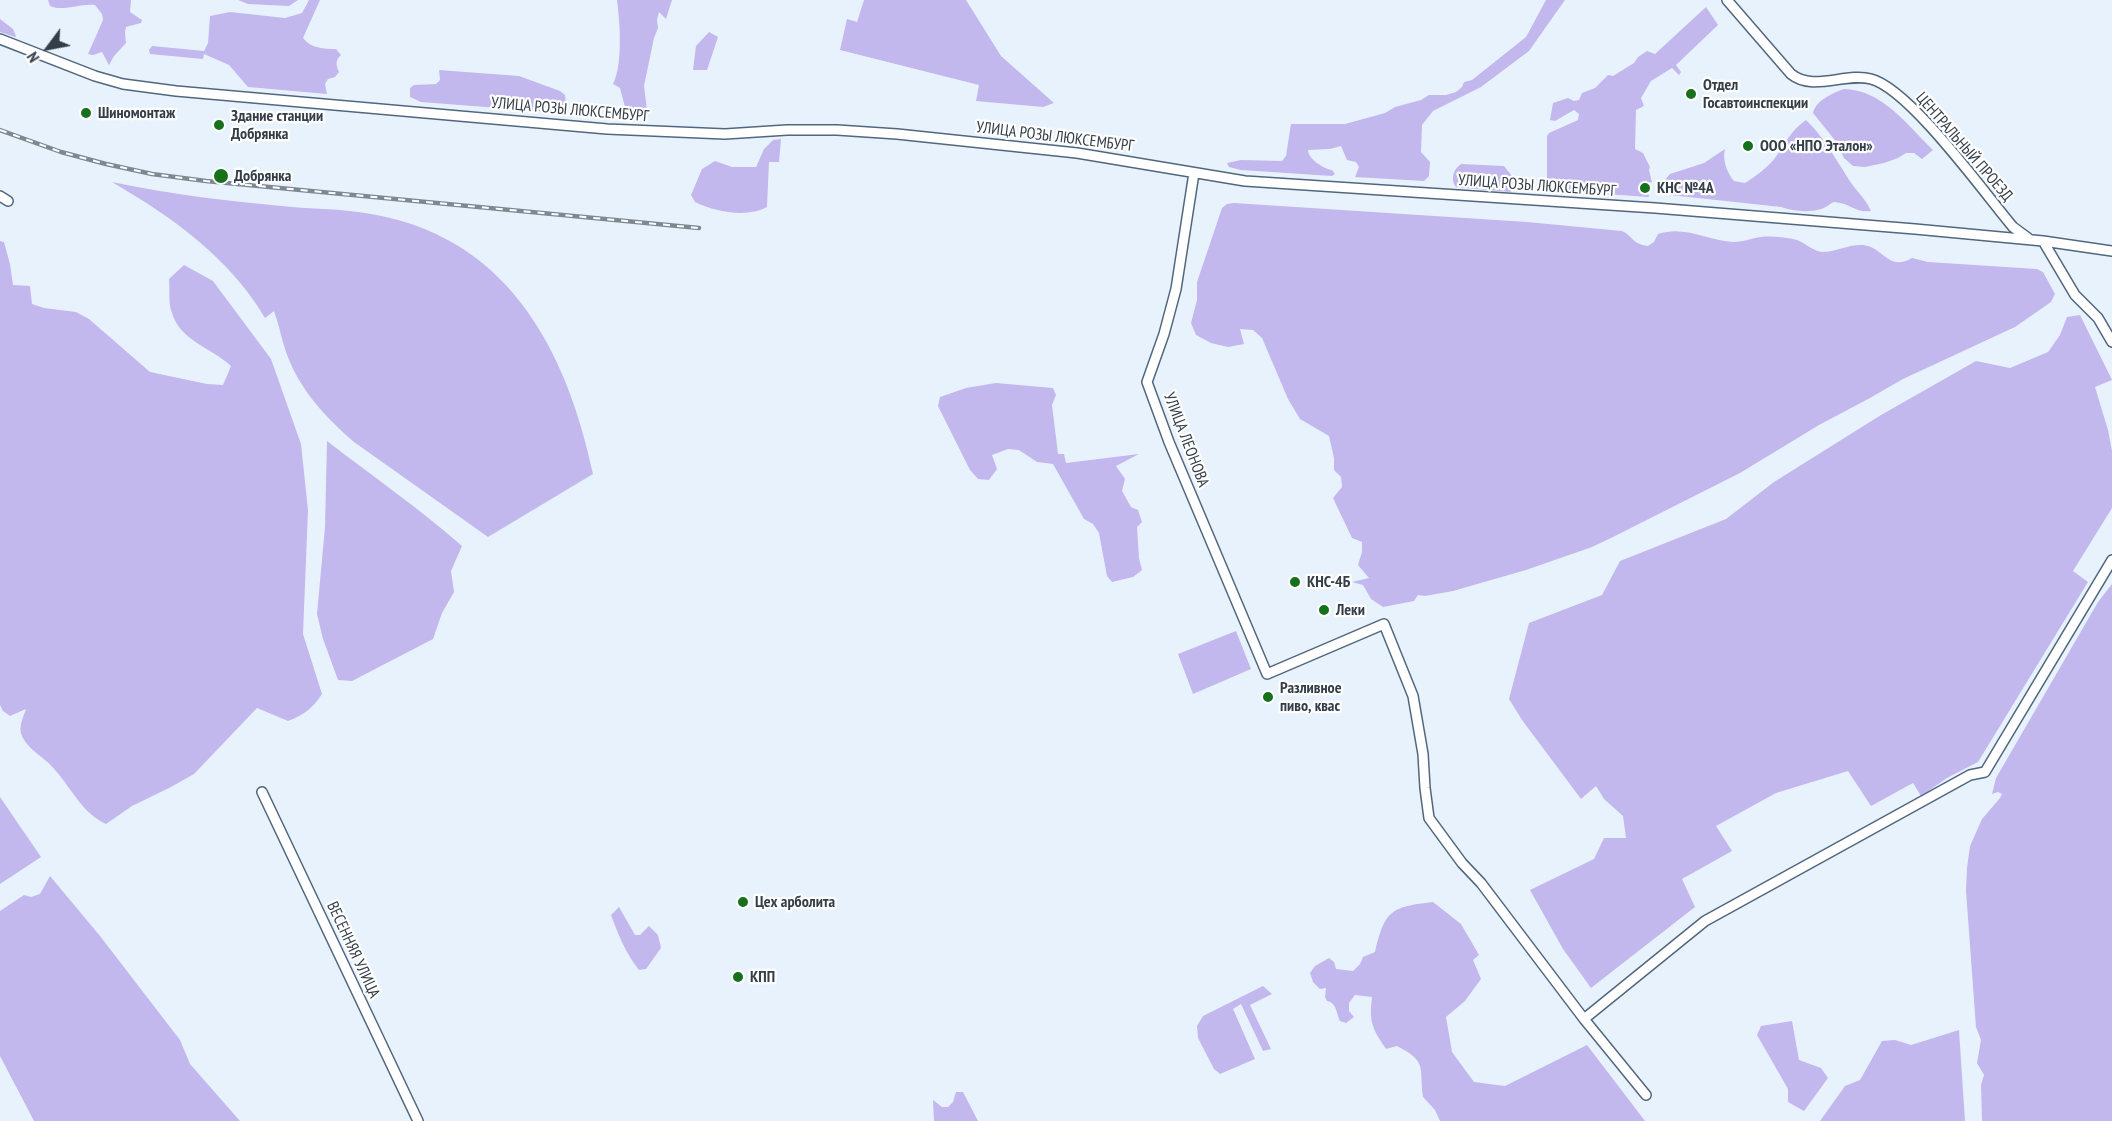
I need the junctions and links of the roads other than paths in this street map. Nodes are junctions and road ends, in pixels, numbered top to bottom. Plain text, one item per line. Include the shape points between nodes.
1 (1727, 0) edge
2 (0, 39) edge
3 (1194, 172) junction
4 (2031, 240) junction
5 (2043, 241) junction
6 (2112, 251) edge
7 (2112, 342) edge
8 (2112, 560) edge
9 (262, 792) dead end
10 (1584, 1019) junction
11 (1646, 1095) dead end
12 (418, 1121) edge

1 - 4 street, ЦЕНТРАЛЬНЫЙ ПРОЕЗД via 1798,79 1872,79 1893,91 1914,109 2013,227
2 - 3 street, УЛИЦА РОЗЫ ЛЮКСЕМБУРГ via 95,76 176,91 616,129 725,134 787,130 878,132 1056,150
3 - 4 street, УЛИЦА РОЗЫ ЛЮКСЕМБУРГ via 1245,181 1655,208
3 - 10 street, УЛИЦА ЛЕОНОВА via 1176,289 1147,382 1168,442 1267,674 1384,624 1413,696 1430,818
4 - 5 street, УЛИЦА РОЗЫ ЛЮКСЕМБУРГ
5 - 6 street, УЛИЦА РОЗЫ ЛЮКСЕМБУРГ
5 - 7 street via 2075,295 2098,318
8 - 10 street via 1985,772 1970,775 1705,921
9 - 12 street, ВЕСЕННЯЯ УЛИЦА
10 - 11 street

